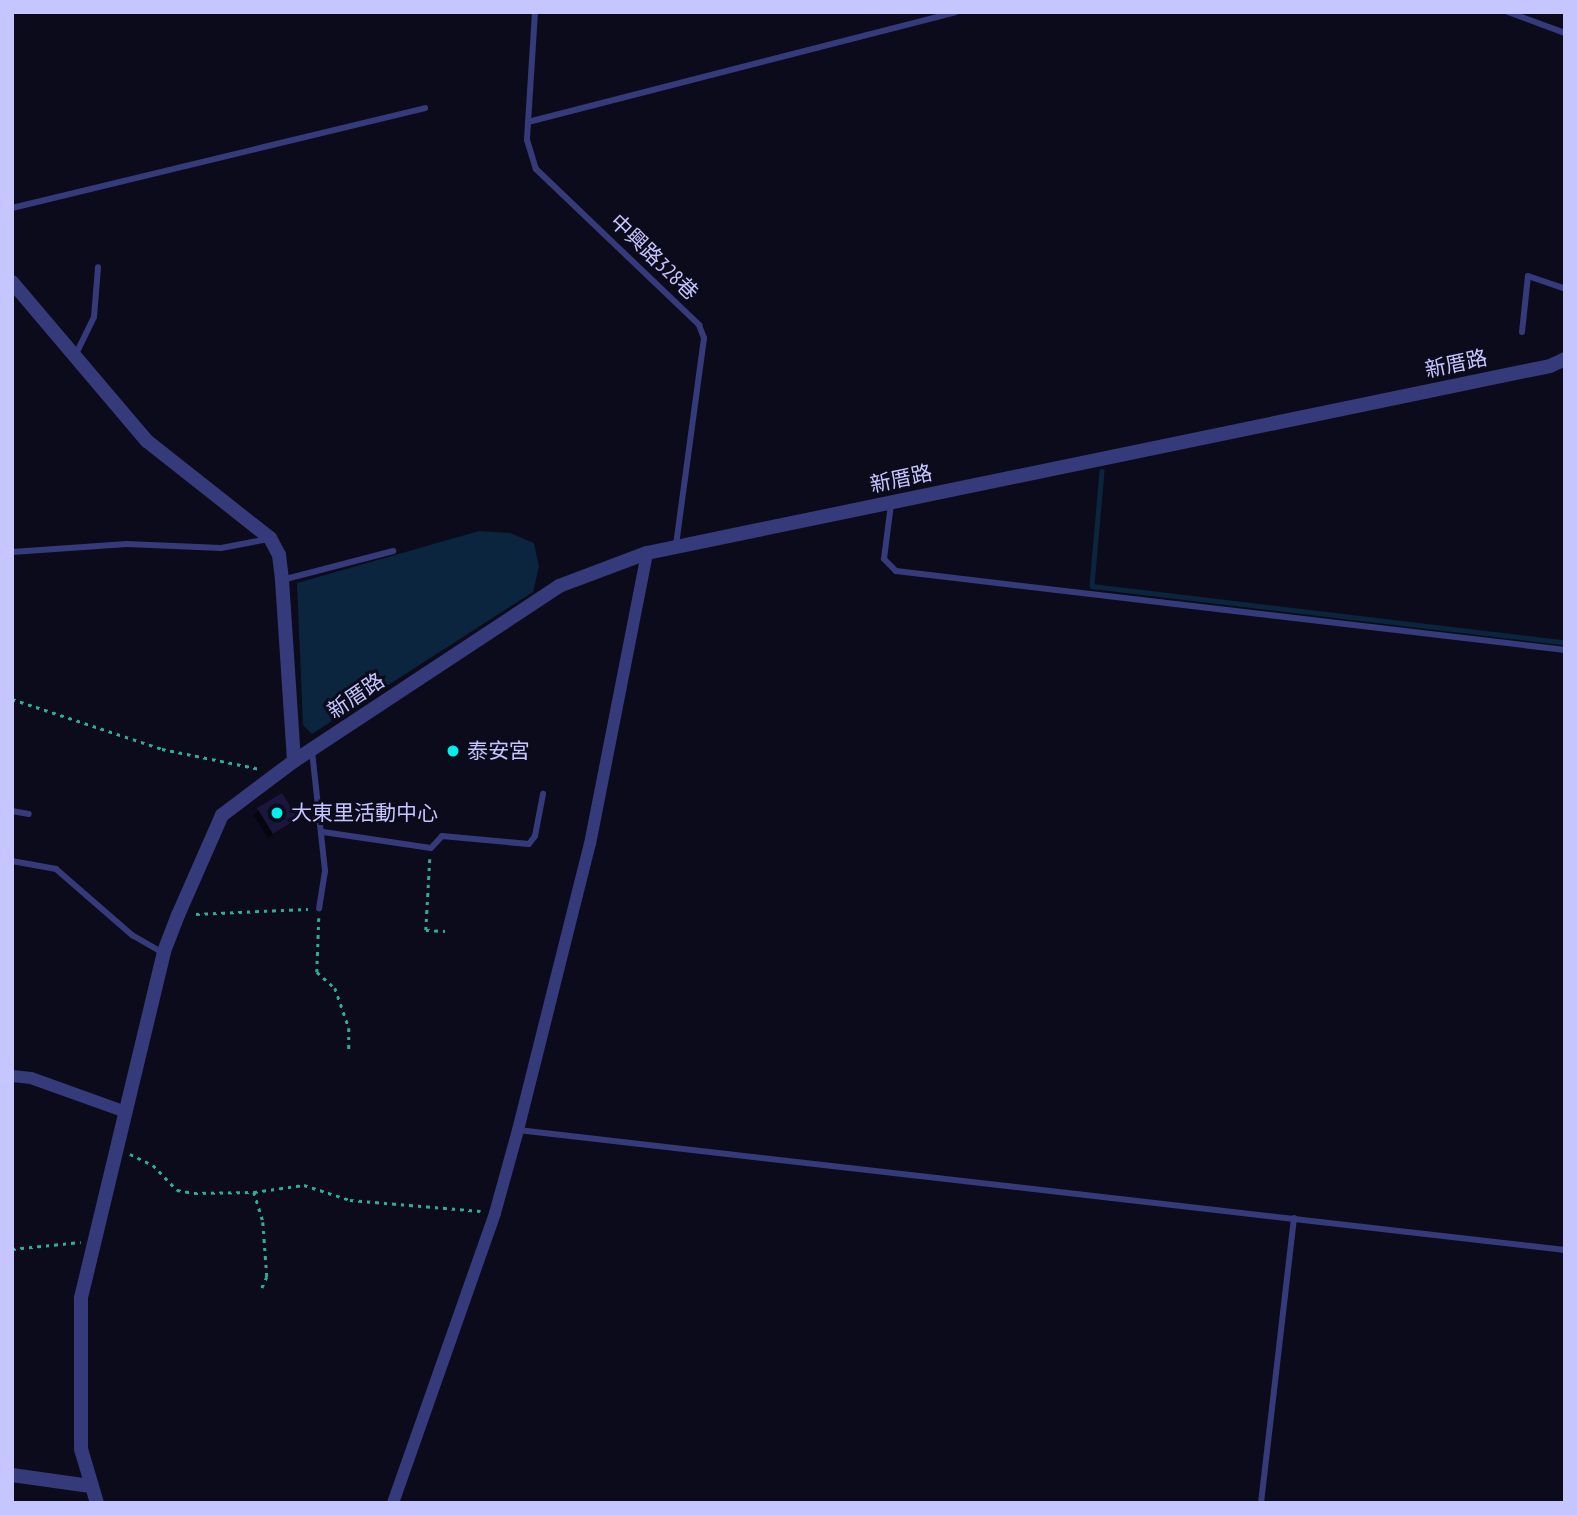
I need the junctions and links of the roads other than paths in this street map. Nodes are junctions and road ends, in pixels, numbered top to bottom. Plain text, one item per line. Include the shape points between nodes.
1 (535, 12) edge
2 (955, 12) edge
3 (1507, 12) edge
4 (1565, 33) edge
5 (425, 108) dead end
6 (528, 122) junction
7 (12, 208) edge
8 (98, 267) dead end
9 (12, 282) edge
10 (1565, 289) edge
11 (1522, 332) dead end
12 (74, 358) junction
13 (1565, 359) edge
14 (1557, 366) edge
15 (891, 502) junction
16 (270, 538) junction
17 (676, 547) junction
18 (393, 551) dead end
19 (12, 552) edge
20 (647, 553) junction
21 (282, 580) junction
22 (1565, 650) edge
23 (312, 751) junction
24 (294, 761) junction
25 (543, 794) dead end
26 (12, 811) edge
27 (29, 814) dead end
28 (323, 832) junction
29 (12, 861) edge
30 (319, 909) road end
31 (164, 952) junction
32 (12, 1076) edge
33 (126, 1112) junction
34 (518, 1130) junction
35 (1294, 1218) junction
36 (1565, 1250) edge
37 (12, 1475) edge
38 (90, 1486) junction
39 (97, 1503) edge
40 (394, 1503) edge
41 (1261, 1503) edge

1 - 6 lane, 中興路328巷
2 - 6 lane
3 - 4 lane
5 - 7 lane
6 - 17 lane, 中興路328巷 via 536,169 699,325 704,338
8 - 12 lane via 94,317
9 - 12 street
10 - 11 lane via 1528,275
12 - 16 street via 146,441
13 - 14 street, 新厝路
14 - 15 street, 新厝路
15 - 17 street, 新厝路
15 - 22 lane via 884,559 887,568 896,571
16 - 19 lane via 221,548 127,544
16 - 21 street via 279,555
17 - 20 street, 新厝路
18 - 21 lane
20 - 23 street, 新厝路 via 559,586
20 - 34 street via 590,844
21 - 24 street
23 - 24 street, 新厝路
23 - 28 lane
24 - 31 street, 新厝路 via 222,815
25 - 28 lane via 535,836 529,844 442,836 431,848
26 - 27 lane
28 - 30 lane via 325,871
29 - 31 lane via 56,869 132,935
31 - 33 street, 新厝路
32 - 33 street via 31,1078
33 - 38 street, 新厝路 via 78,1324 81,1449
34 - 35 lane
34 - 40 street via 495,1213
35 - 36 lane
35 - 41 lane
37 - 38 street
38 - 39 street, 新厝路

